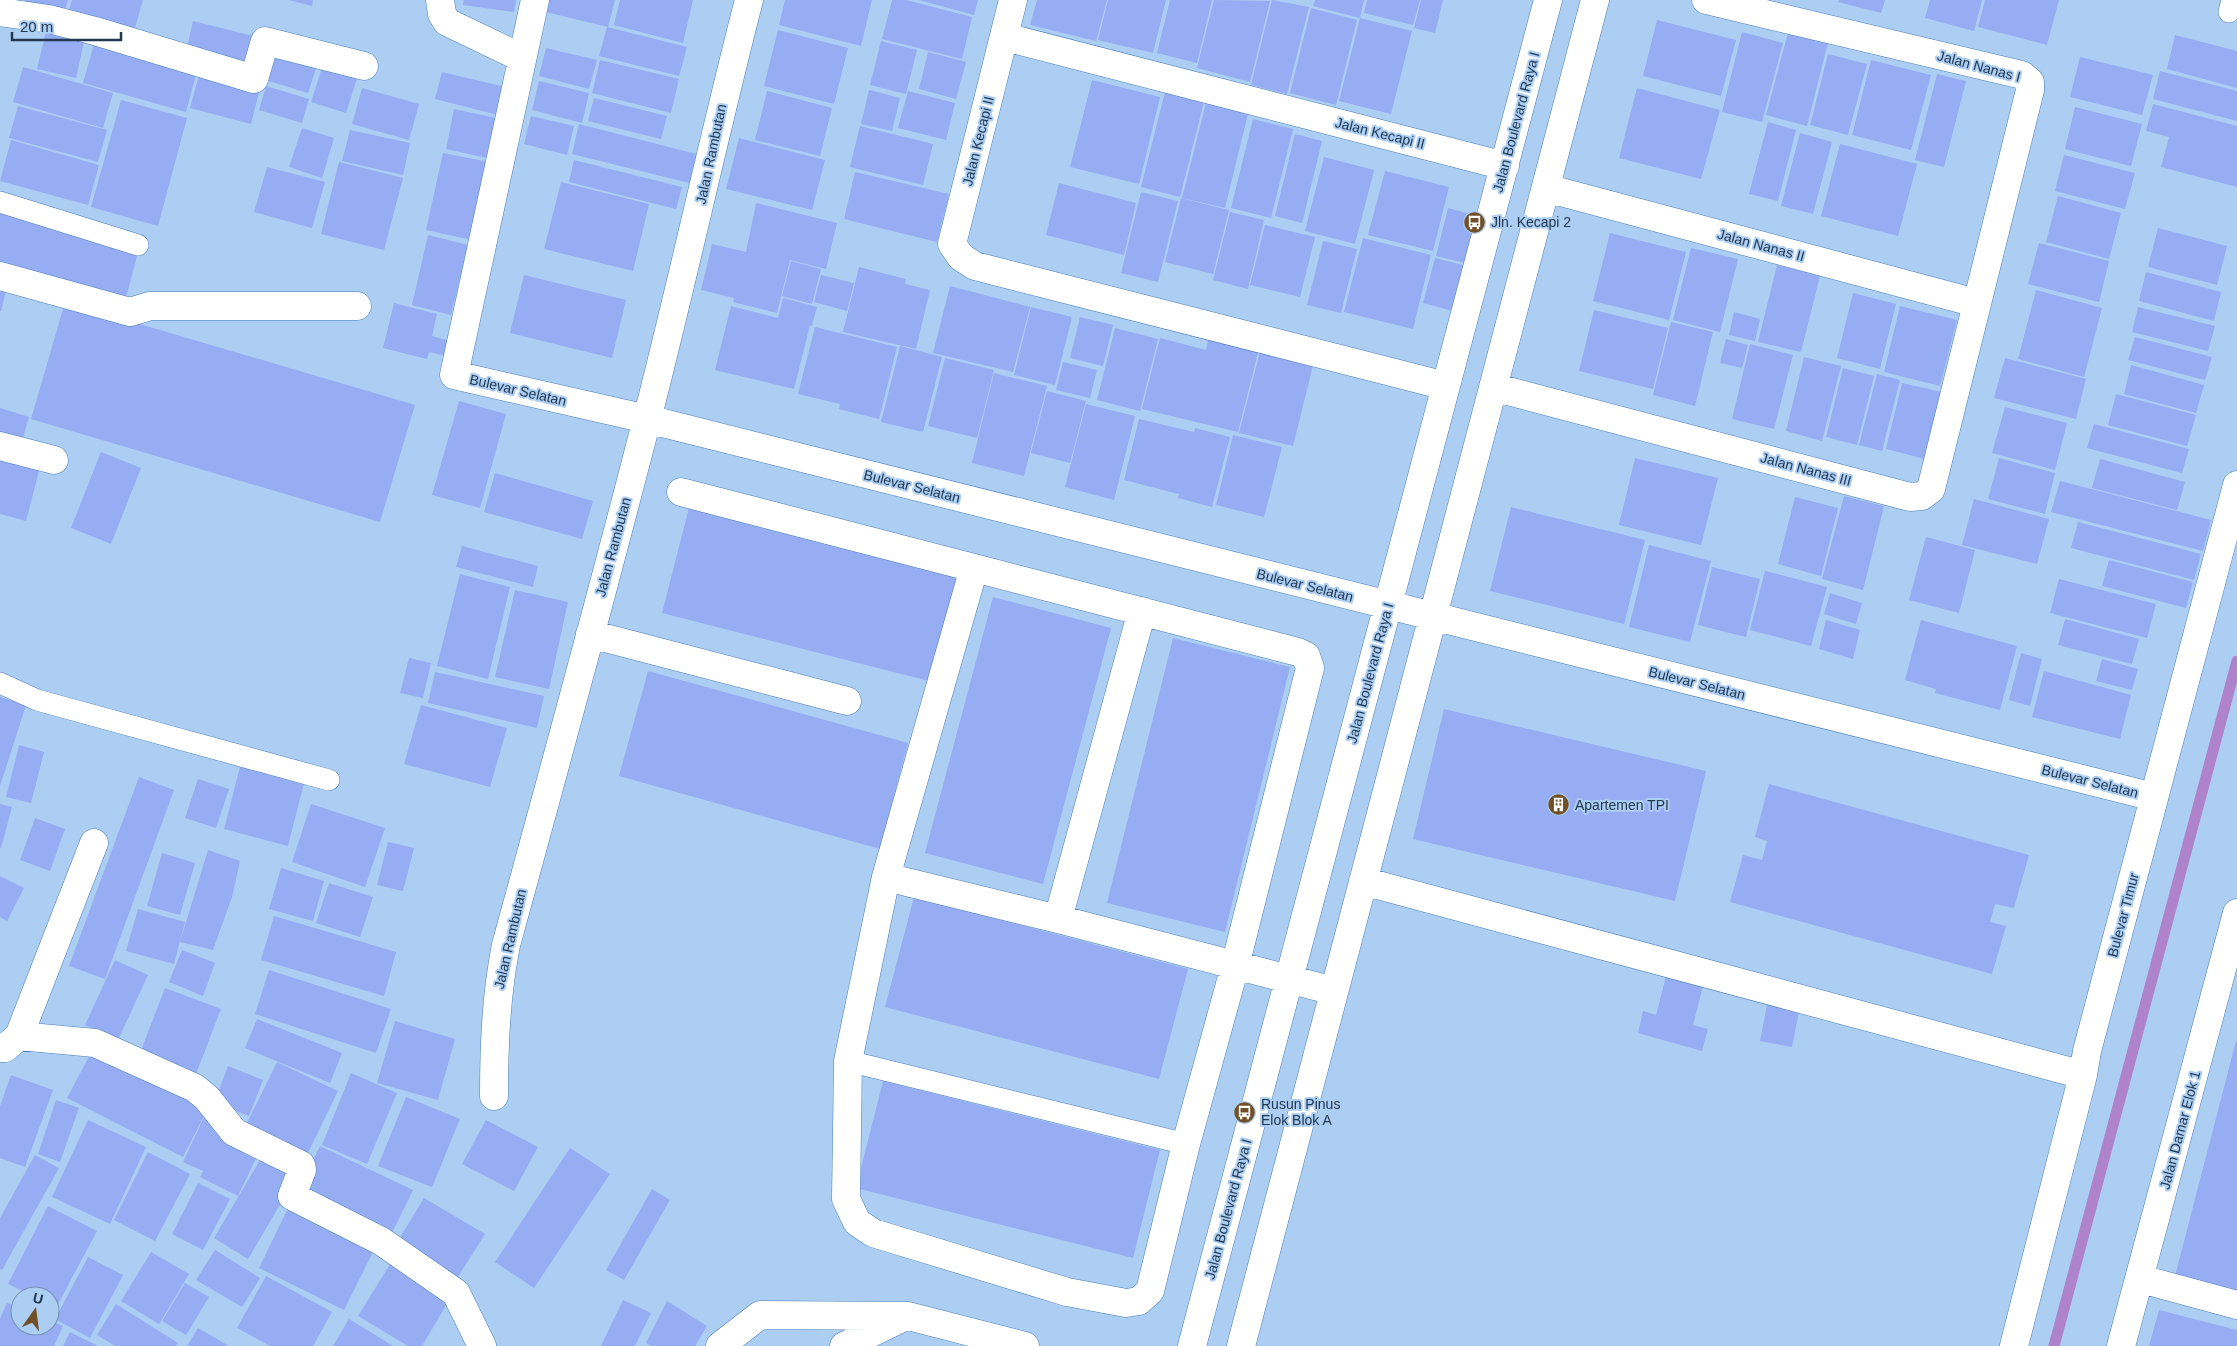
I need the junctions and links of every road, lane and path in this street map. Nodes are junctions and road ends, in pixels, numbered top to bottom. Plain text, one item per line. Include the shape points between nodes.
1 (535, 0) edge
2 (749, 0) edge
3 (1013, 0) edge
4 (1548, 0) edge
5 (1594, 0) edge
6 (1706, 0) edge
7 (440, 3) edge
8 (0, 12) edge
9 (1004, 37) junction
10 (522, 58) junction
11 (364, 66) dead end
12 (1505, 166) junction
13 (1546, 188) junction
14 (0, 202) edge
15 (138, 245) dead end
16 (0, 276) edge
17 (1976, 303) junction
18 (357, 306) dead end
19 (1446, 386) junction
20 (1493, 387) junction
21 (647, 419) junction
22 (0, 446) edge
23 (54, 460) dead end
24 (2237, 486) edge
25 (681, 492) dead end
26 (974, 568) junction
27 (1388, 606) junction
28 (1142, 611) junction
29 (1433, 617) junction
30 (590, 634) junction
31 (0, 683) edge
32 (846, 701) dead end
33 (329, 780) dead end
34 (2154, 797) junction
35 (94, 842) dead end
36 (886, 877) junction
37 (1364, 881) junction
38 (2237, 912) edge
39 (1058, 919) junction
40 (1235, 966) junction
41 (1289, 979) junction
42 (1334, 991) junction
43 (10, 1042) edge
44 (848, 1061) junction
45 (2083, 1075) junction
46 (494, 1096) dead end
47 (1186, 1144) junction
48 (2141, 1279) junction
49 (2237, 1305) edge
50 (908, 1316) junction
51 (482, 1346) edge
52 (720, 1346) edge
53 (844, 1346) edge
54 (1025, 1346) edge
55 (1192, 1346) edge
56 (1241, 1346) edge
57 (2014, 1346) edge
58 (2121, 1346) edge

1 - 10 street
2 - 21 street, Jalan Rambutan
3 - 9 street
4 - 12 street, Jalan Boulevard Raya I
5 - 13 street
6 - 17 street, Jalan Nanas I via 2026,78 2030,90
7 - 10 street via 446,22
8 - 11 street via 76,26 254,79 265,41
9 - 12 street, Jalan Kecapi II
9 - 19 street, Jalan Kecapi II via 952,244 961,257 975,266
10 - 21 street, Bulevar Selatan via 454,375
12 - 19 street, Jalan Boulevard Raya I
13 - 17 street, Jalan Nanas II
13 - 20 street
14 - 15 lane
16 - 18 street via 130,312 150,306
17 - 20 street, Jalan Nanas III via 1931,489 1922,496 1910,496
19 - 27 street, Jalan Boulevard Raya I
20 - 29 street
21 - 27 street, Bulevar Selatan
21 - 30 street, Jalan Rambutan
22 - 23 street
24 - 34 street, Bulevar Timur
25 - 26 street
26 - 28 street
26 - 36 street
27 - 29 street, Bulevar Selatan
27 - 41 street, Jalan Boulevard Raya I
28 - 39 street
28 - 40 street via 1298,652 1306,656 1310,668
29 - 34 street, Bulevar Selatan
29 - 37 street
30 - 32 street
30 - 46 street, Jalan Rambutan via 506,945 494,1026
31 - 33 lane via 37,700
34 - 45 street, Bulevar Timur
35 - 43 street
36 - 39 street
36 - 44 street
37 - 42 street
37 - 45 street
38 - 48 street, Jalan Damar Elok 1
39 - 40 street
40 - 41 street
40 - 47 street
41 - 42 street
41 - 55 street, Jalan Boulevard Raya I
42 - 56 street
43 - 51 street via 95,1043 195,1088 234,1132 301,1165 292,1196 381,1240 456,1293
44 - 47 lane
44 - 47 street via 846,1199 857,1222 873,1234 1067,1292 1126,1303 1139,1301 1150,1291
45 - 57 street, Bulevar Timur
48 - 49 street
48 - 58 street, Jalan Damar Elok 1
50 - 52 street via 760,1315
50 - 53 street
50 - 54 street

